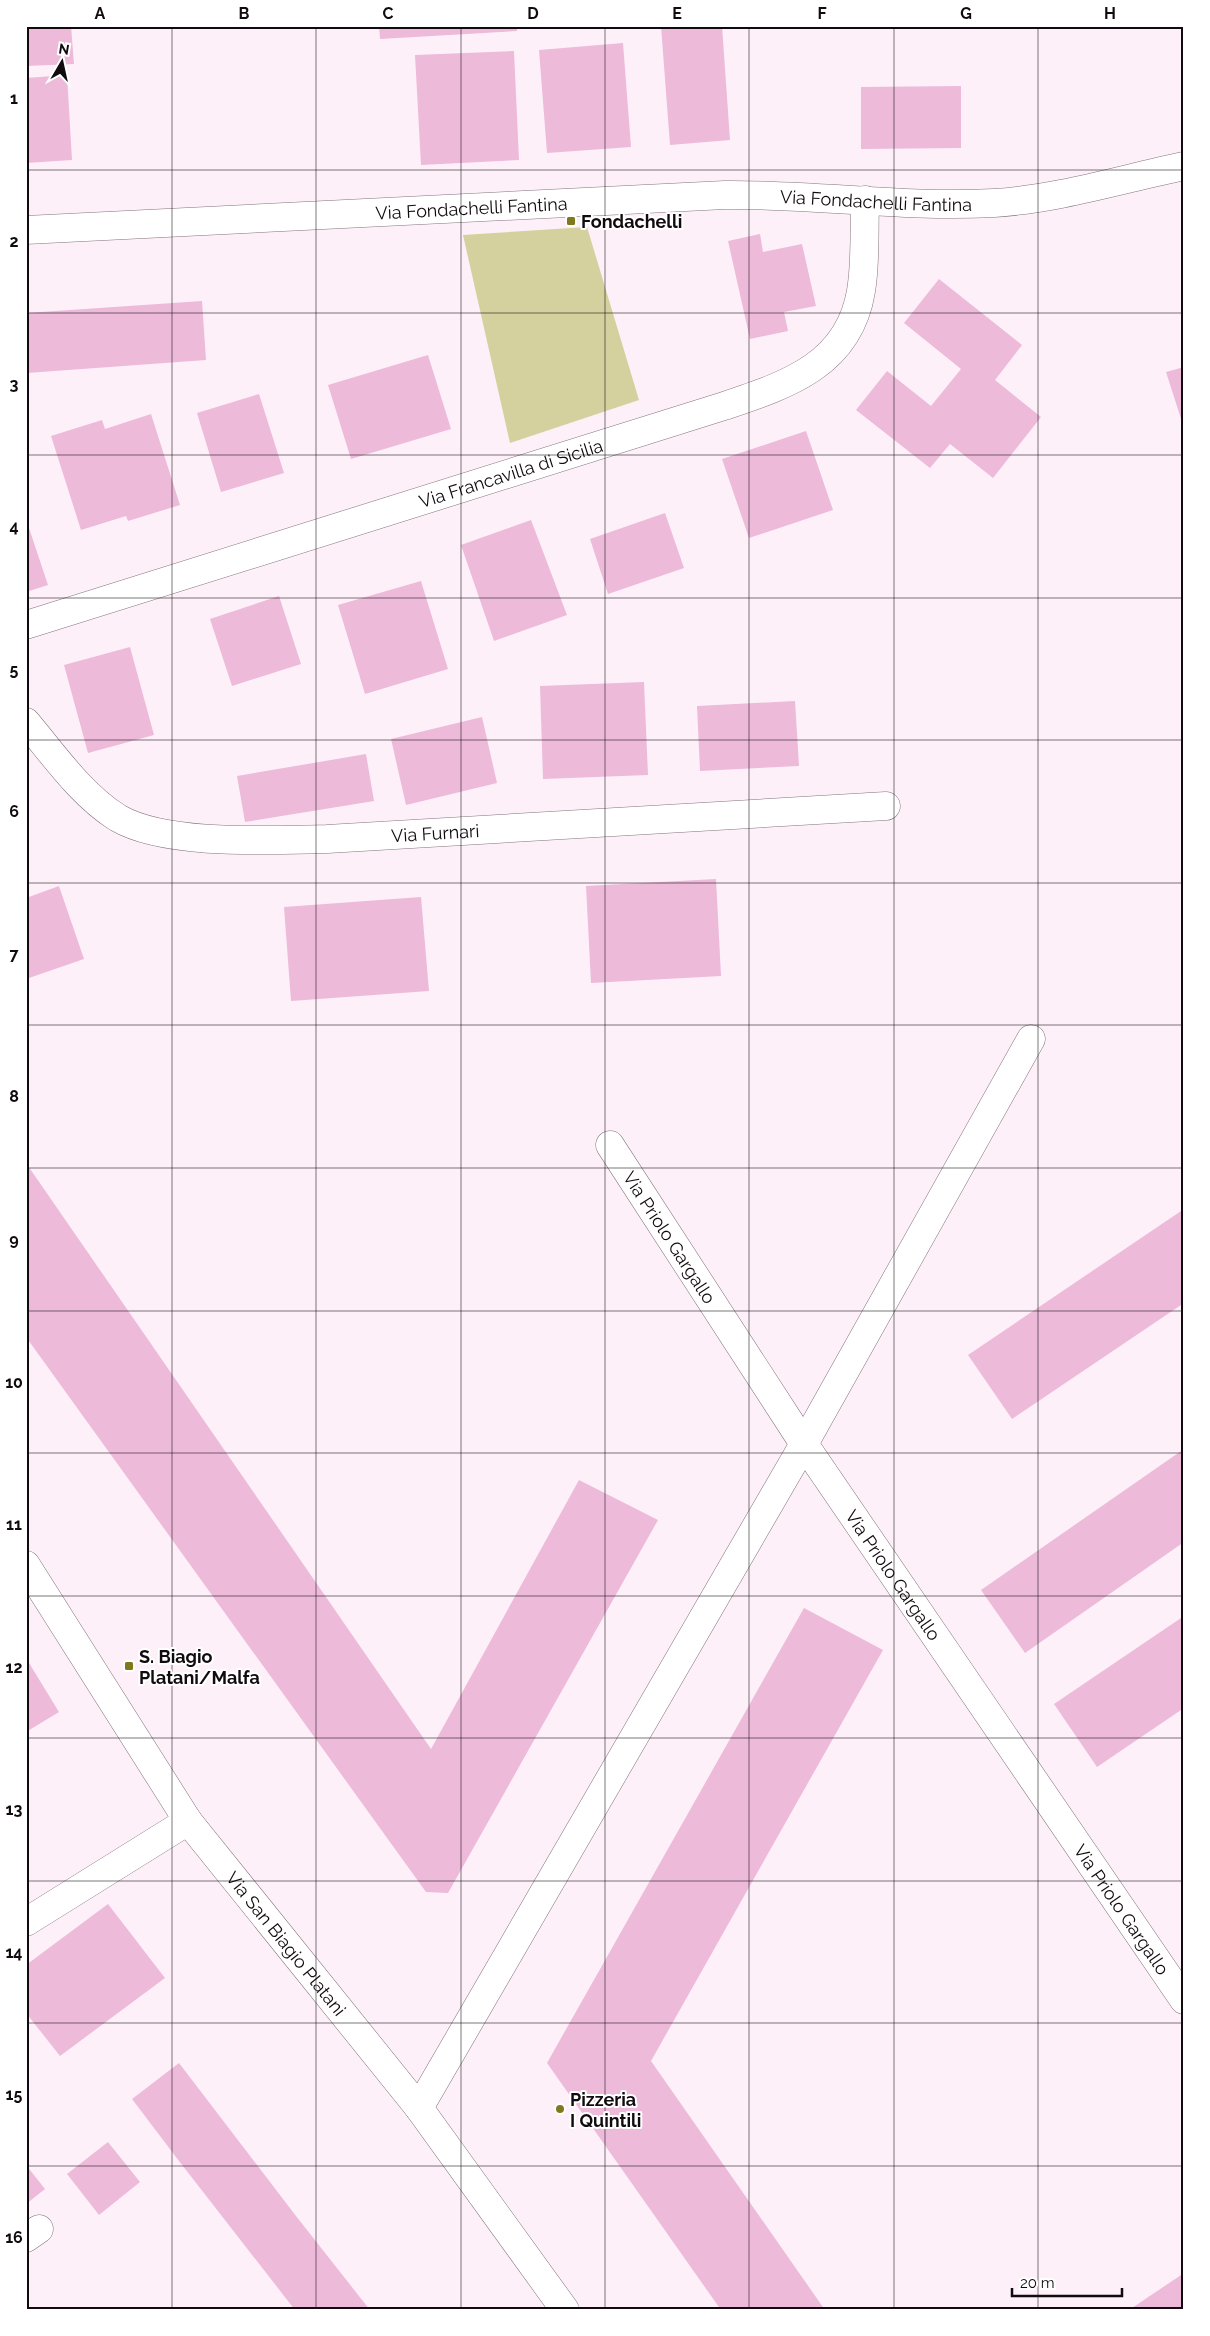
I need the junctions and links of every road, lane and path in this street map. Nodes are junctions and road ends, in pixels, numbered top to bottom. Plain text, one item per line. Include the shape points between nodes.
1 (1184, 166) edge
2 (865, 200) junction
3 (26, 230) edge
4 (26, 625) edge
5 (26, 722) edge
6 (886, 806) dead end
7 (1031, 1039) dead end
8 (610, 1145) dead end
9 (804, 1444) junction
10 (26, 1565) edge
11 (188, 1821) junction
12 (26, 1922) edge
13 (1184, 2000) edge
14 (419, 2108) junction
15 (565, 2310) edge

1 - 2 street, Via Fondachelli Fantina via 1045,196 995,203
2 - 3 street, Via Fondachelli Fantina via 725,195
2 - 4 street, Via Francavilla di Sicilia via 862,289 854,319 848,333 827,358 798,377 724,406
5 - 6 street, Via Furnari via 80,786 105,809 132,825 182,836 327,839
7 - 9 street
8 - 9 street, Via Priolo Gargallo
9 - 13 street, Via Priolo Gargallo
9 - 14 street
10 - 11 street, Via San Biagio Platani
11 - 12 street
11 - 14 street, Via San Biagio Platani
14 - 15 street, Via San Biagio Platani

